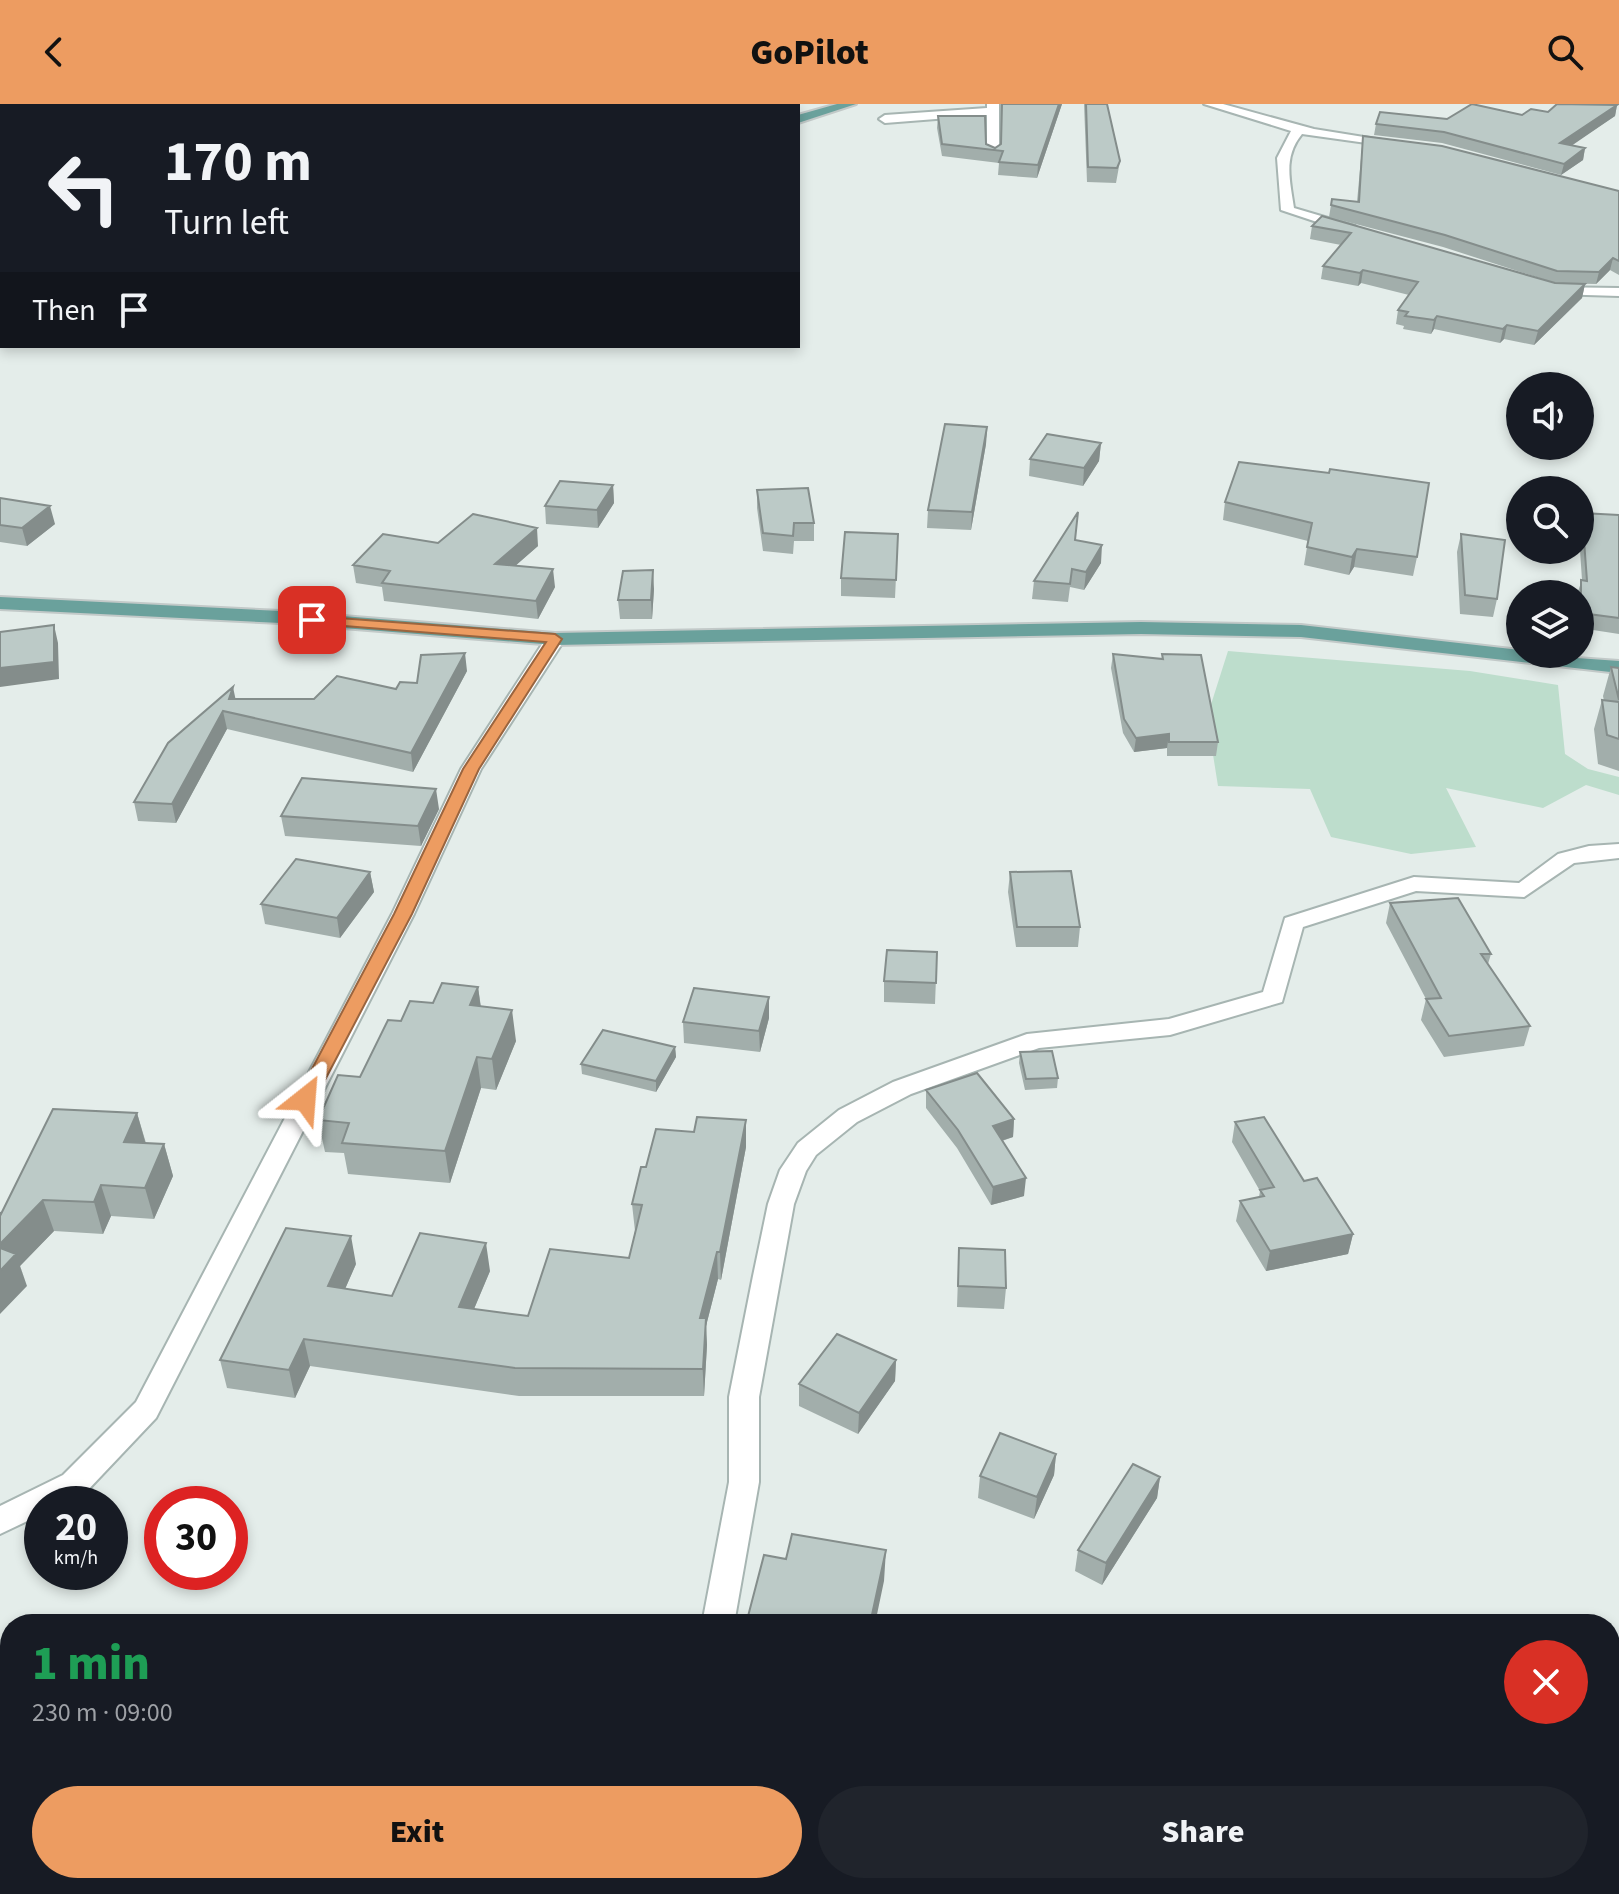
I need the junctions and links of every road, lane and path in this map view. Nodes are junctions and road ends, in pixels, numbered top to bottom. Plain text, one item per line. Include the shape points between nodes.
1 (850, 104) edge
2 (1210, 104) edge
3 (994, 108) edge
4 (800, 118) edge
5 (1300, 128) junction
6 (894, 130) dead end
7 (1405, 144) edge
8 (993, 154) edge
9 (1360, 231) edge
10 (1538, 286) edge
11 (1619, 292) edge
12 (0, 603) edge
13 (555, 639) junction
14 (1619, 667) edge
15 (1619, 851) edge
16 (0, 1521) edge
17 (720, 1614) edge

1 - 4 main road
2 - 5 street
3 - 6 street via 882,113
3 - 8 street
5 - 7 street
5 - 9 street via 1285,145 1280,168 1288,210
10 - 11 street
12 - 13 main road via 281,617
13 - 14 main road via 1141,628 1301,631
13 - 16 street via 471,769 403,914 146,1410 74,1484
15 - 17 street via 1567,855 1524,890 1414,884 1293,923 1274,997 1170,1027 1036,1040 902,1088 848,1116 807,1149 781,1204 744,1397 744,1482

